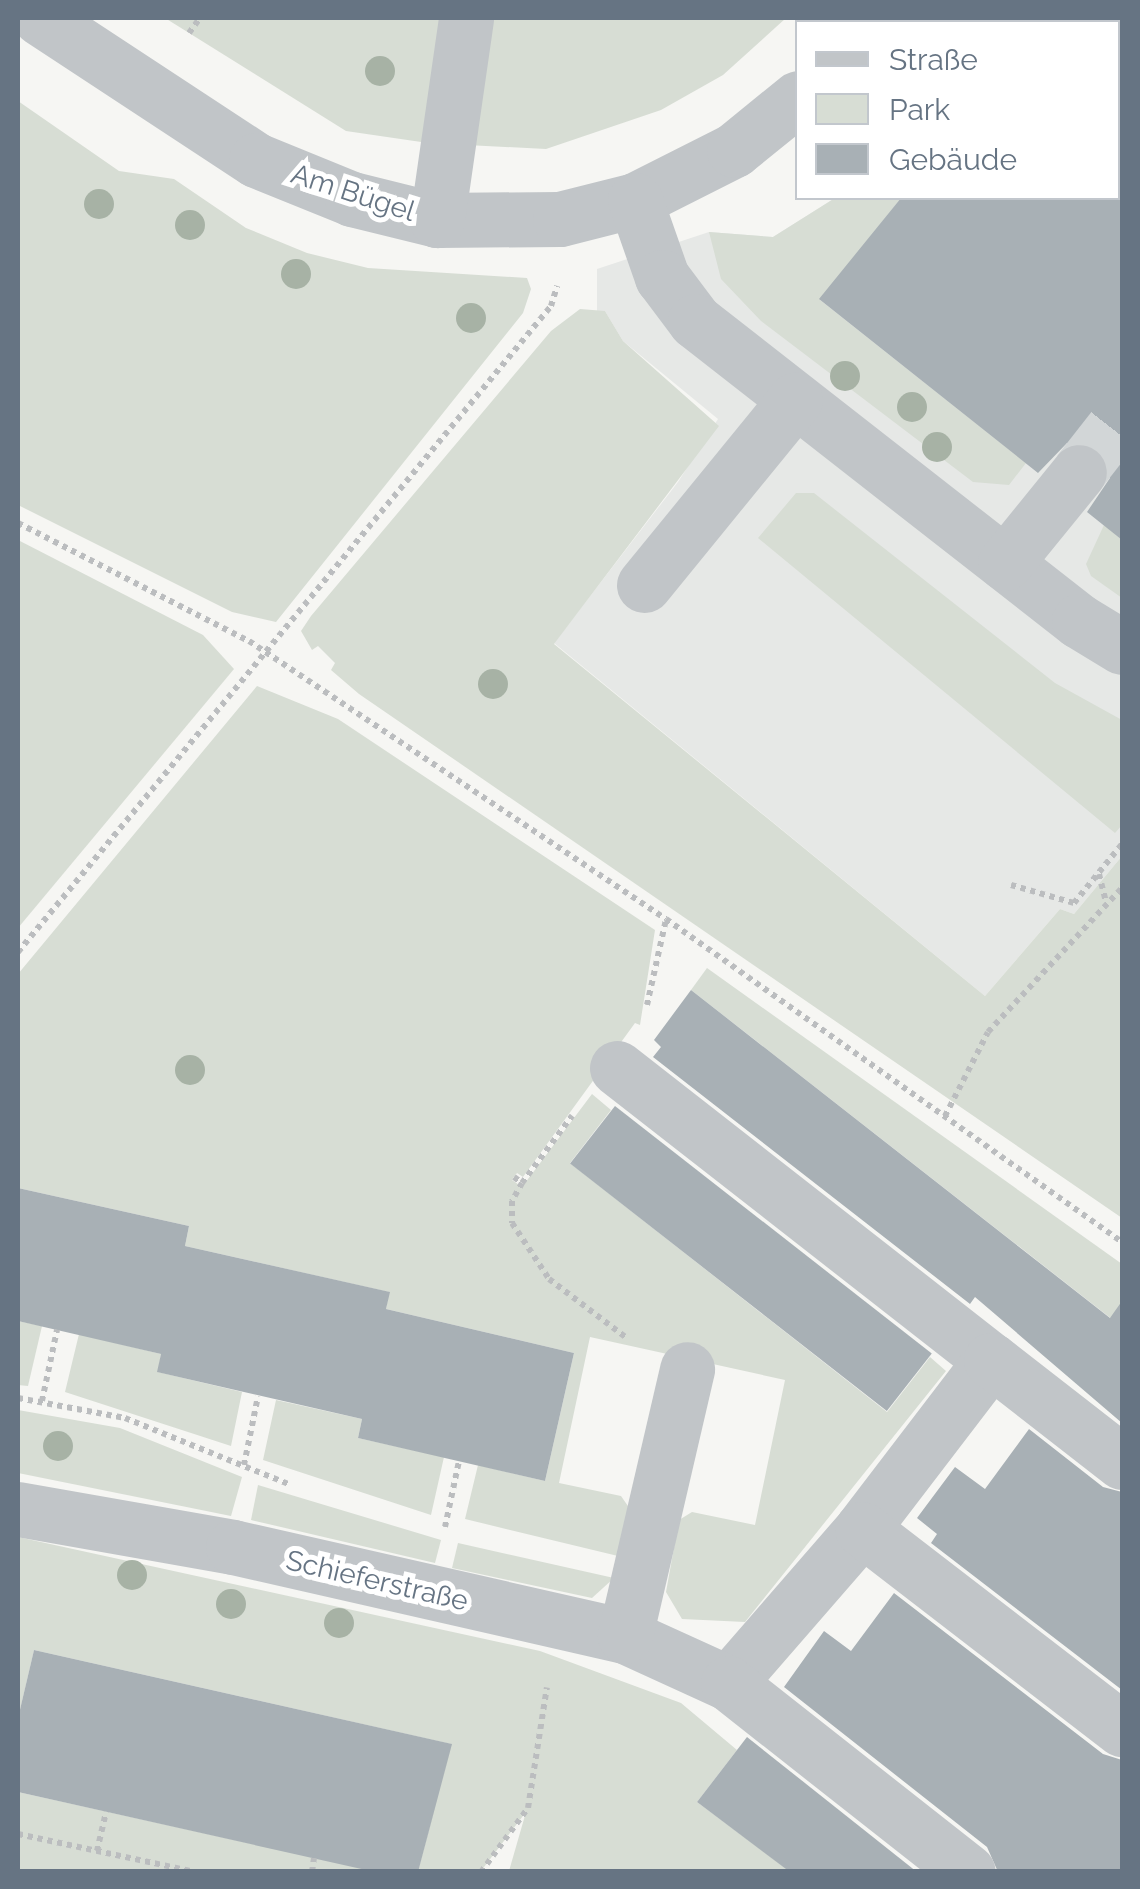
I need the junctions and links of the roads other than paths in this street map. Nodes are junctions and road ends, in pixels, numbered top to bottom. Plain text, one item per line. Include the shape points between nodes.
1 (42, 18) edge
2 (466, 18) edge
3 (795, 100) edge
4 (635, 200) junction
5 (437, 220) junction
6 (794, 400) junction
7 (1079, 472) tunnel mouth
8 (1005, 563) junction
9 (644, 585) dead end
10 (1122, 647) edge
11 (617, 1068) road end
12 (991, 1360) junction
13 (687, 1369) road end
14 (1122, 1462) edge
15 (18, 1508) edge
16 (862, 1529) junction
17 (625, 1636) junction
18 (728, 1683) junction
19 (1122, 1729) edge
20 (968, 1872) edge

1 - 5 street, Am Bügel via 256,160 352,199
2 - 5 street
3 - 4 street, Am Bügel via 734,150
4 - 5 street, Am Bügel via 560,219
4 - 6 street via 676,300
6 - 8 street
6 - 9 street
7 - 8 street
8 - 10 street
11 - 12 street
12 - 14 street
12 - 16 street
13 - 17 street
15 - 17 street, Schieferstraße via 233,1547
16 - 18 street
16 - 19 street
17 - 18 street, Schieferstraße
18 - 20 street, Schieferstraße

